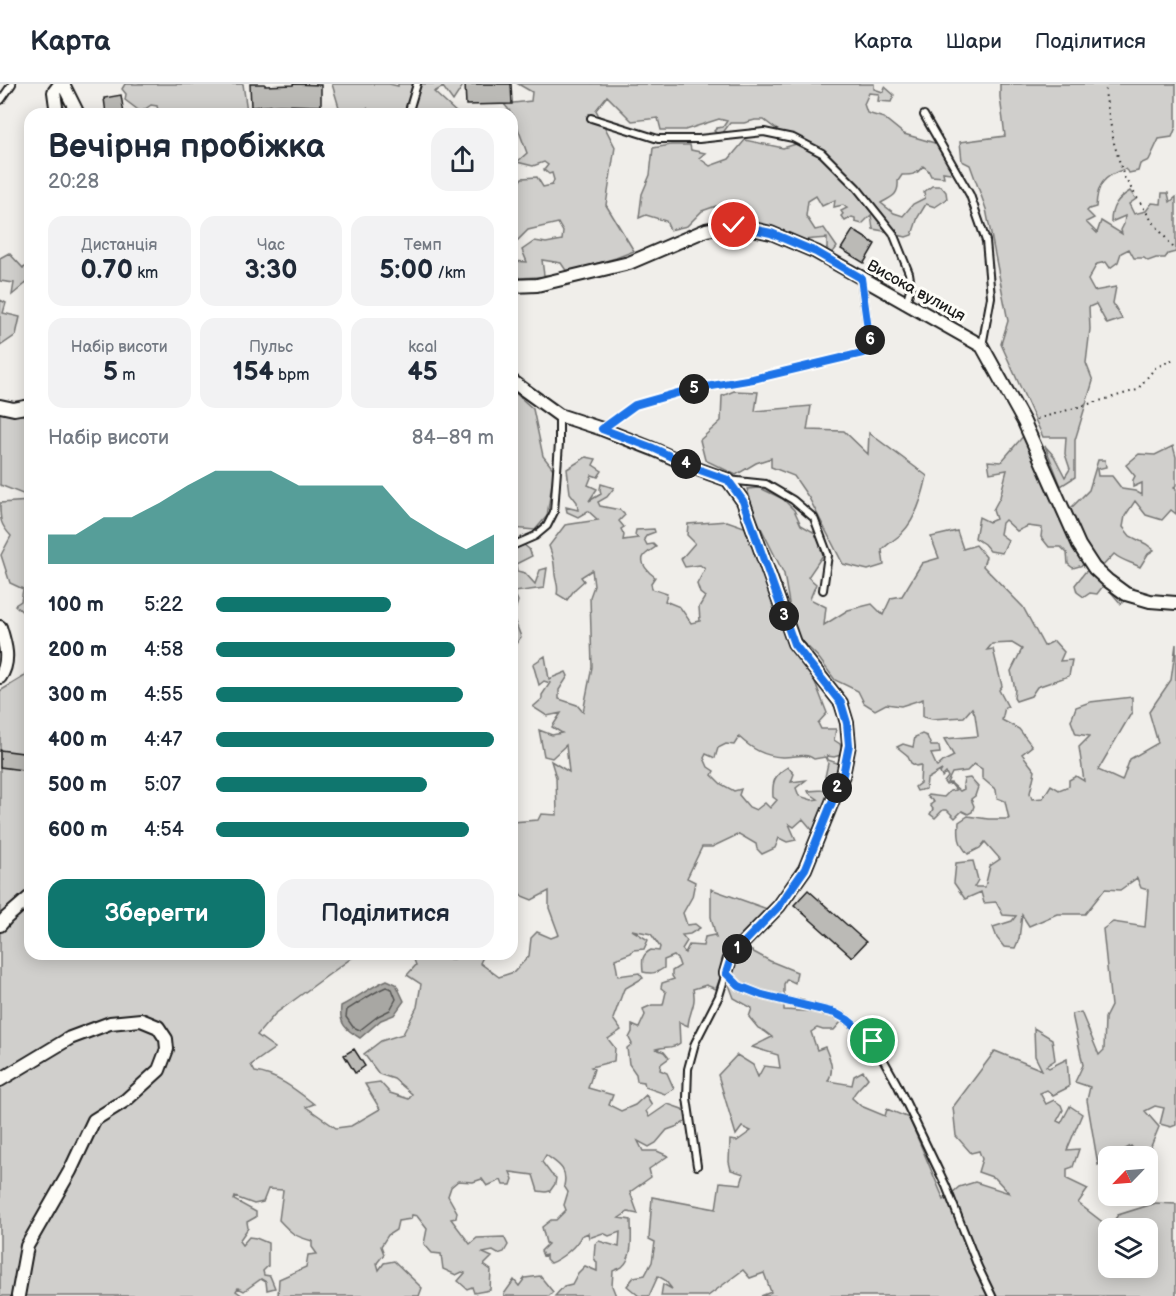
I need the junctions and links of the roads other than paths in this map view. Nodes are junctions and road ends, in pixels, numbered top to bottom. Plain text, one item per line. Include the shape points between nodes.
1 (12, 84) edge
2 (61, 84) edge
3 (417, 84) edge
4 (1, 100) edge
5 (56, 108) edge
6 (75, 108) edge
7 (410, 108) edge
8 (924, 115) dead end
9 (591, 118) dead end
10 (861, 278) junction
11 (518, 286) edge
12 (906, 303) junction
13 (982, 346) junction
14 (871, 351) road end
15 (518, 385) edge
16 (0, 406) edge
17 (24, 407) edge
18 (559, 415) junction
19 (728, 480) junction
20 (518, 543) edge
21 (823, 590) dead end
22 (1176, 603) edge
23 (0, 627) edge
24 (0, 676) edge
25 (24, 902) edge
26 (0, 925) edge
27 (726, 973) junction
28 (0, 1080) edge
29 (697, 1166) dead end
30 (18, 1296) edge
31 (992, 1296) edge

1 - 4 lane
2 - 5 street via 54,92
2 - 6 street
3 - 7 lane
8 - 13 lane via 970,195 986,241 991,297
9 - 12 lane via 658,139 699,140 764,132 793,138 822,153 857,188 892,233 909,273 911,286
10 - 11 street, Висока вулиця via 816,252 771,233 734,225 706,230 629,263 537,285
10 - 12 street, Висока вулиця
10 - 14 lane
12 - 13 street, Висока вулиця
13 - 22 street via 1024,422 1079,545 1094,568 1126,594
15 - 18 street
16 - 17 street
18 - 19 street
18 - 20 lane via 554,512 547,526
19 - 21 lane via 766,484 814,518 828,555
19 - 27 street via 743,501 794,644 841,703 849,745 843,775 805,869 779,906 732,955
23 - 24 street via 7,650
25 - 26 street
27 - 29 lane via 695,1043 688,1069 687,1098
27 - 31 lane via 739,986 762,995 835,1013 873,1041 946,1186
28 - 30 street via 70,1038 110,1023 141,1020 158,1027 166,1039 167,1049 159,1070 126,1100 94,1120 27,1246

